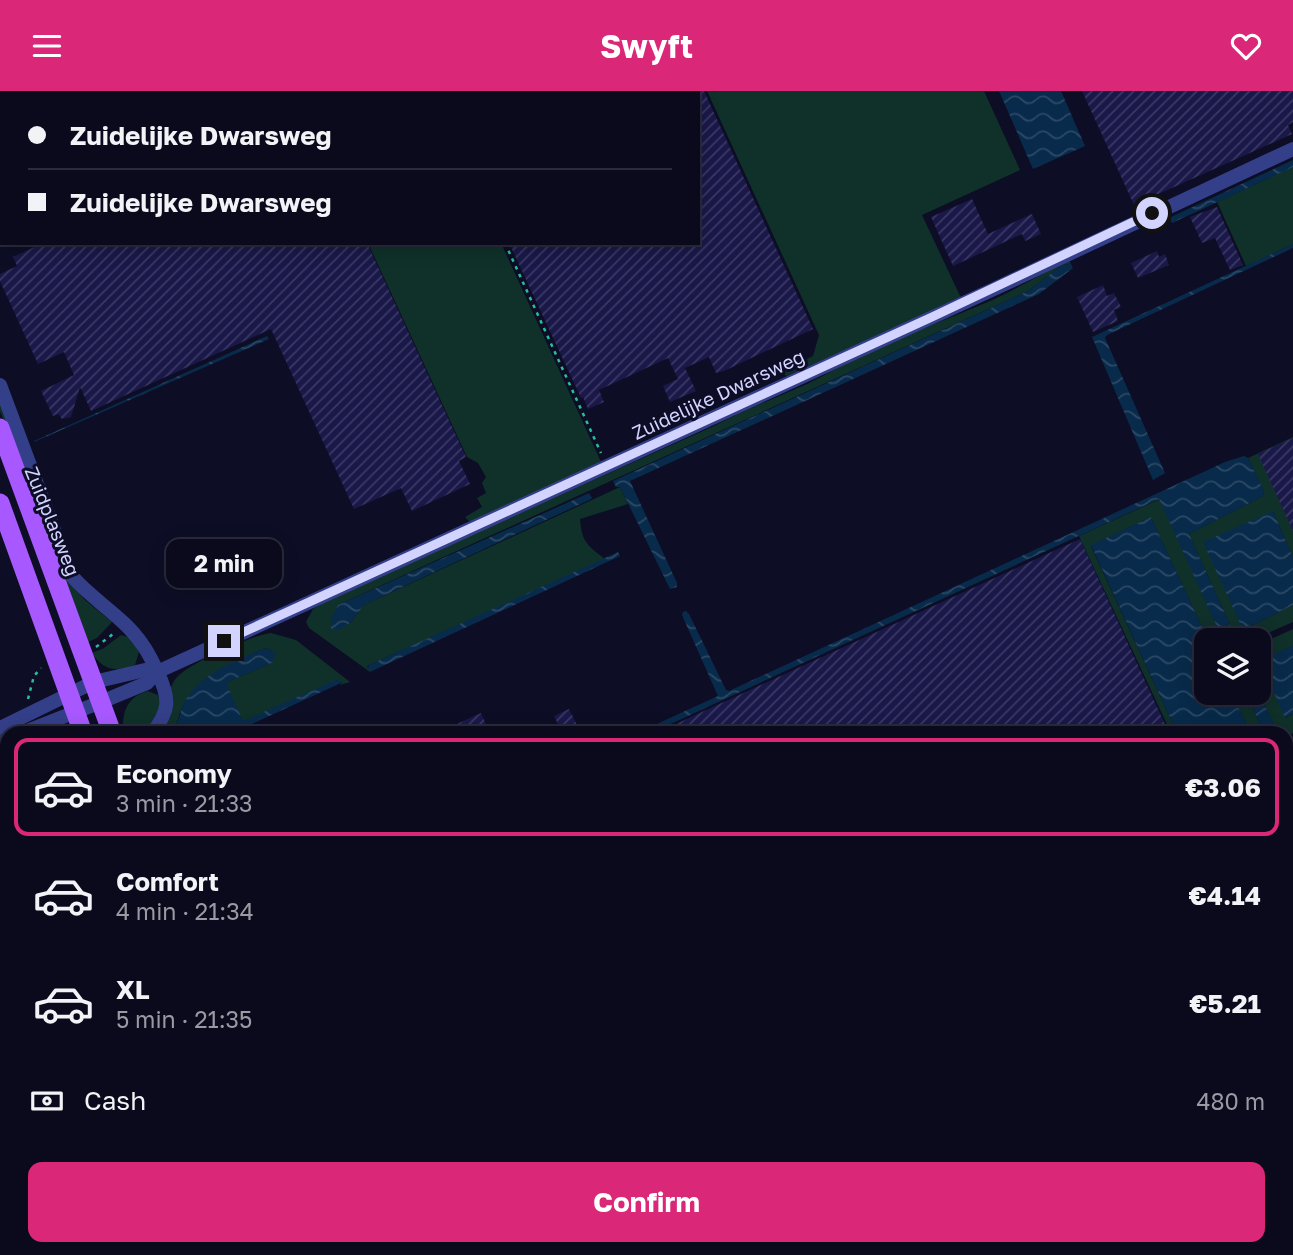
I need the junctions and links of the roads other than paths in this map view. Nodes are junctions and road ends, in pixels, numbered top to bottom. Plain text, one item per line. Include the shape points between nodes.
1 (1293, 149) edge
2 (0, 385) edge
3 (0, 428) edge
4 (0, 503) edge
5 (157, 672) junction
6 (94, 682) junction
7 (101, 702) junction
8 (71, 703) junction
9 (29, 713) junction
10 (4, 726) edge
11 (31, 726) edge
12 (39, 726) edge
13 (80, 726) edge
14 (110, 726) edge
15 (158, 726) edge

1 - 5 street, Zuidelijke Dwarsweg
2 - 5 street, Zuidplasweg via 71,575 142,643
3 - 6 main road, Zuidplasweg
4 - 8 main road
5 - 6 street, Zuidelijke Dwarsweg via 145,670
5 - 7 street, Zuidelijke Dwarsweg via 146,683
5 - 15 street, Zuidplasweg via 167,704
6 - 7 main road, Zuidplasweg
6 - 8 street, Zuidelijke Dwarsweg
7 - 8 street, Zuidelijke Dwarsweg
7 - 14 main road, Zuidplasweg
8 - 9 street, Zuidelijke Dwarsweg
8 - 12 street, Zuidelijke Dwarsweg
8 - 13 main road
9 - 10 street, Zuidelijke Dwarsweg
9 - 11 street

